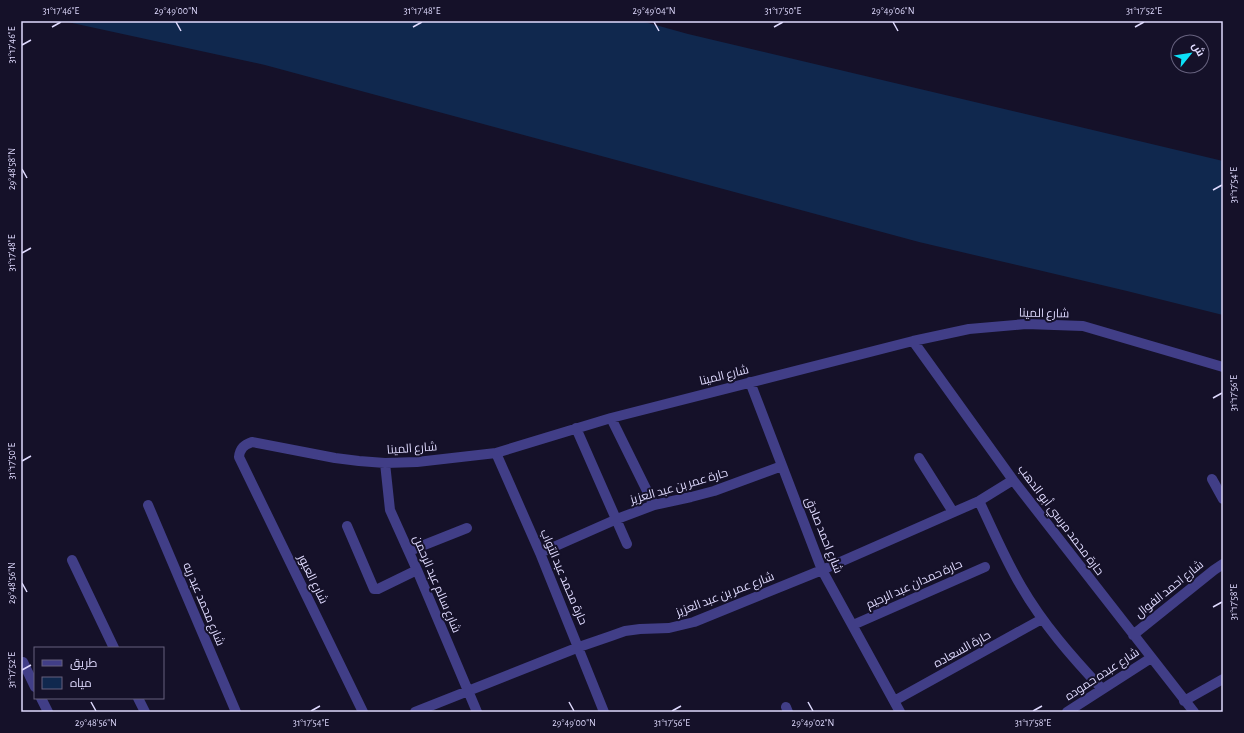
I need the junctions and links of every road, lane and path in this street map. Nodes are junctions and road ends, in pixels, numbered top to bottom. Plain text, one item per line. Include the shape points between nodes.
1 (913, 341) junction
2 (1223, 367) edge
3 (750, 382) junction
4 (611, 418) junction
5 (576, 428) junction
6 (496, 453) junction
7 (239, 457) joint
8 (919, 458) dead end
9 (385, 463) junction
10 (782, 466) junction
11 (1212, 479) dead end
12 (1013, 480) junction
13 (1223, 499) edge
14 (979, 502) junction
15 (654, 504) junction
16 (148, 505) dead end
17 (953, 512) junction
18 (617, 519) junction
19 (347, 526) dead end
20 (468, 528) dead end
21 (628, 544) dead end
22 (409, 551) junction
23 (540, 553) junction
24 (72, 560) dead end
25 (1223, 564) edge
26 (985, 567) dead end
27 (417, 570) junction
28 (822, 570) junction
29 (1042, 619) junction
30 (853, 625) junction
31 (1133, 635) junction
32 (114, 647) edge
33 (579, 647) junction
34 (1151, 658) junction
35 (23, 662) dead end
36 (1223, 679) edge
37 (34, 685) edge
38 (1102, 689) junction
39 (468, 690) junction
40 (42, 699) edge
41 (138, 699) edge
42 (894, 701) junction
43 (1184, 701) junction
44 (48, 712) edge
45 (145, 712) edge
46 (236, 712) edge
47 (363, 712) edge
48 (415, 712) edge
49 (477, 712) edge
50 (604, 712) edge
51 (900, 712) edge
52 (1067, 712) edge
53 (1194, 712) edge

1 - 2 street, شارع المينا via 969,329 1026,324 1083,326
1 - 3 street, شارع المينا
1 - 12 street, حارة محمد مرسي أبو الدهب
3 - 4 street, شارع المينا
3 - 10 street, شارع احمد صادق
4 - 5 street, شارع المينا
4 - 15 street
5 - 6 street, شارع المينا
5 - 18 street
6 - 9 street, شارع المينا
6 - 23 street, حارة محمد عبد التواب
7 - 9 street, شارع المينا via 240,450 245,444 252,442 335,458
7 - 47 street, شارع العبور
8 - 17 street
9 - 22 street, شارع سالم عبد الرحمن via 390,510
10 - 15 street, حارة عمر بن عبد العزيز via 714,491
10 - 28 street, شارع احمد صادق
11 - 13 street
12 - 14 street, شارع عمر بن عبد العزيز
12 - 31 street, حارة محمد مرسي أبو الدهب
14 - 17 street, شارع عمر بن عبد العزيز
14 - 29 street via 1007,560
15 - 18 street, حارة عمر بن عبد العزيز
16 - 46 street, شارع محمد عبد ربه
17 - 28 street, شارع عمر بن عبد العزيز
18 - 21 street
18 - 23 street, حارة عمر بن عبد العزيز
19 - 27 street via 374,589
20 - 22 street
22 - 27 street, شارع سالم عبد الرحمن
23 - 33 street, حارة محمد عبد التواب
24 - 32 street
25 - 31 street, شارع احمد الفوال
26 - 30 street, حارة حمدان عبد الرحيم
27 - 39 street, شارع سالم عبد الرحمن
28 - 30 street, شارع احمد صادق
28 - 33 street, شارع عمر بن عبد العزيز via 682,626 626,631
29 - 38 street via 1064,648
29 - 42 street, حارة السعاده
30 - 42 street, شارع احمد صادق
31 - 34 street, حارة محمد مرسي أبو الدهب
33 - 39 street, شارع عمر بن عبد العزيز
33 - 50 street, حارة محمد عبد التواب
34 - 38 street, شارع عبده حموده
34 - 43 street, حارة محمد مرسي أبو الدهب
35 - 37 street
36 - 43 street
38 - 52 street, شارع عبده حموده
39 - 48 street, شارع عمر بن عبد العزيز
39 - 49 street, شارع سالم عبد الرحمن
40 - 44 street
41 - 45 street
42 - 51 street, شارع احمد صادق
43 - 53 street, حارة محمد مرسي أبو الدهب

